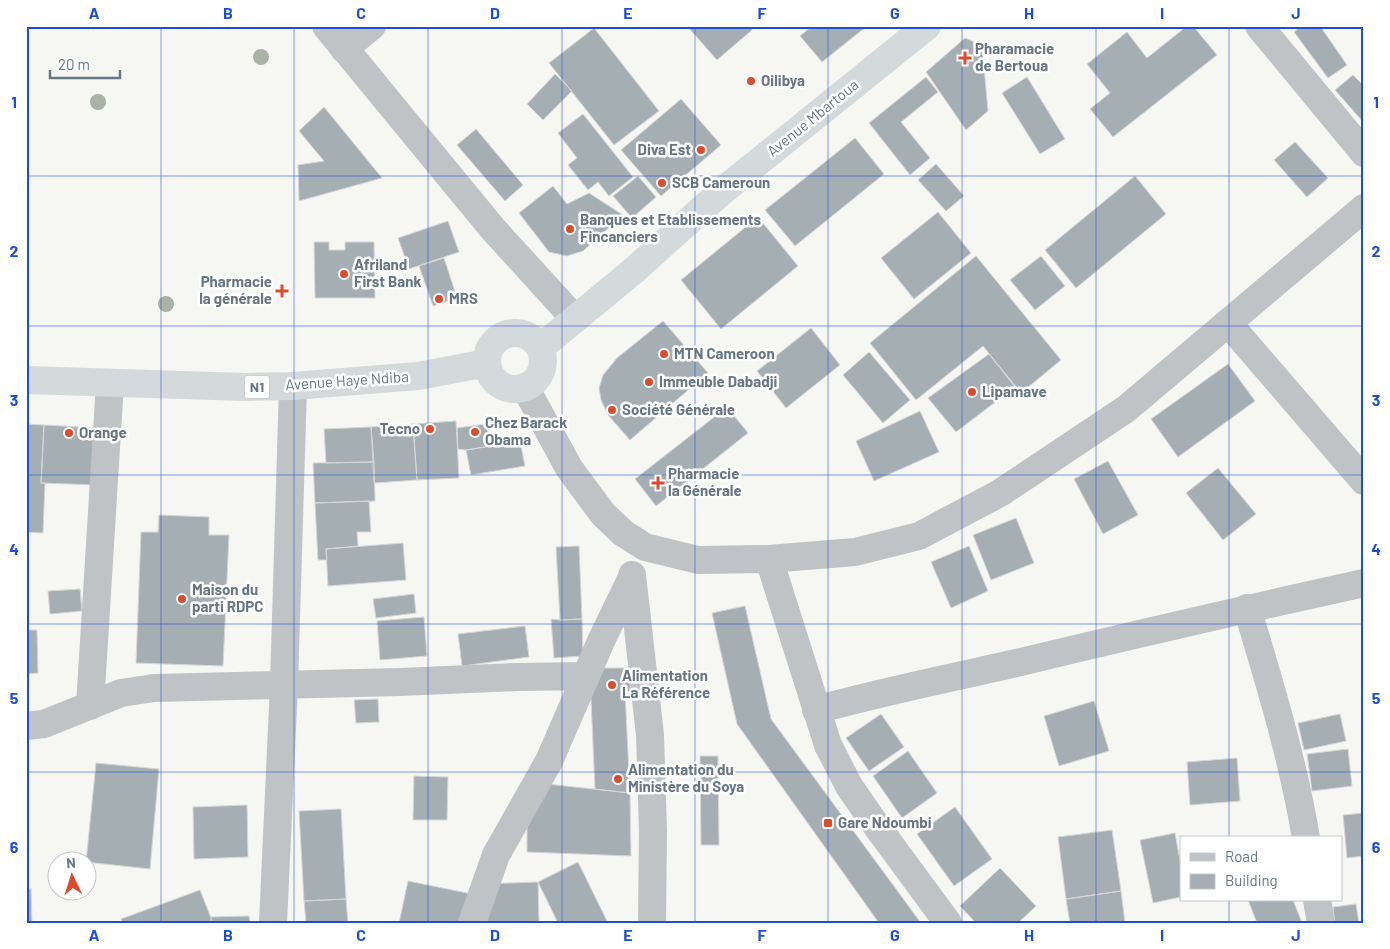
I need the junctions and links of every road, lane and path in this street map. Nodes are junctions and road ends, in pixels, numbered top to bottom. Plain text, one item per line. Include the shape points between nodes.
1 (326, 26) edge
2 (372, 26) edge
3 (927, 26) edge
4 (1259, 26) edge
5 (344, 49) junction
6 (1364, 153) edge
7 (1364, 208) edge
8 (575, 318) junction
9 (1228, 323) junction
10 (540, 348) junction
11 (487, 363) junction
12 (26, 380) edge
13 (110, 383) junction
14 (292, 386) junction
15 (525, 387) junction
16 (1364, 481) edge
17 (623, 533) junction
18 (769, 559) junction
19 (632, 578) junction
20 (1364, 583) edge
21 (1247, 608) junction
22 (586, 676) junction
23 (284, 685) junction
24 (90, 706) junction
25 (816, 710) junction
26 (26, 726) edge
27 (1306, 836) edge
28 (1317, 902) edge
29 (273, 923) edge
30 (472, 923) edge
31 (652, 923) edge
32 (948, 923) edge
33 (1321, 923) edge

1 - 5 street
2 - 5 street
3 - 8 highway, Avenue Mbartoua via 720,193
4 - 6 street
5 - 8 street via 493,229
7 - 9 street
8 - 10 highway, Avenue Mbartoua
9 - 16 street
9 - 18 street via 1126,409 1000,493 919,536 854,552
10 - 11 highway via 534,340 513,333 494,342 488,352
10 - 15 highway via 543,357 539,375
11 - 14 highway, Avenue Haye Ndiba / N1 via 418,376
11 - 15 highway via 496,382 515,389
12 - 13 highway, Avenue Haye Ndiba / N1
13 - 14 highway, Avenue Haye Ndiba / N1
13 - 24 street
14 - 23 street
15 - 17 street via 569,468 603,514
17 - 18 street via 645,547 698,560
17 - 19 street
18 - 25 street
19 - 22 street
19 - 31 street via 650,735
20 - 21 street
21 - 25 street
21 - 27 street via 1279,716
22 - 23 street
22 - 30 street via 549,761 496,855
23 - 24 street via 154,688 121,693
23 - 29 street
24 - 26 street via 44,724
25 - 32 street via 828,745 849,786
28 - 33 street

